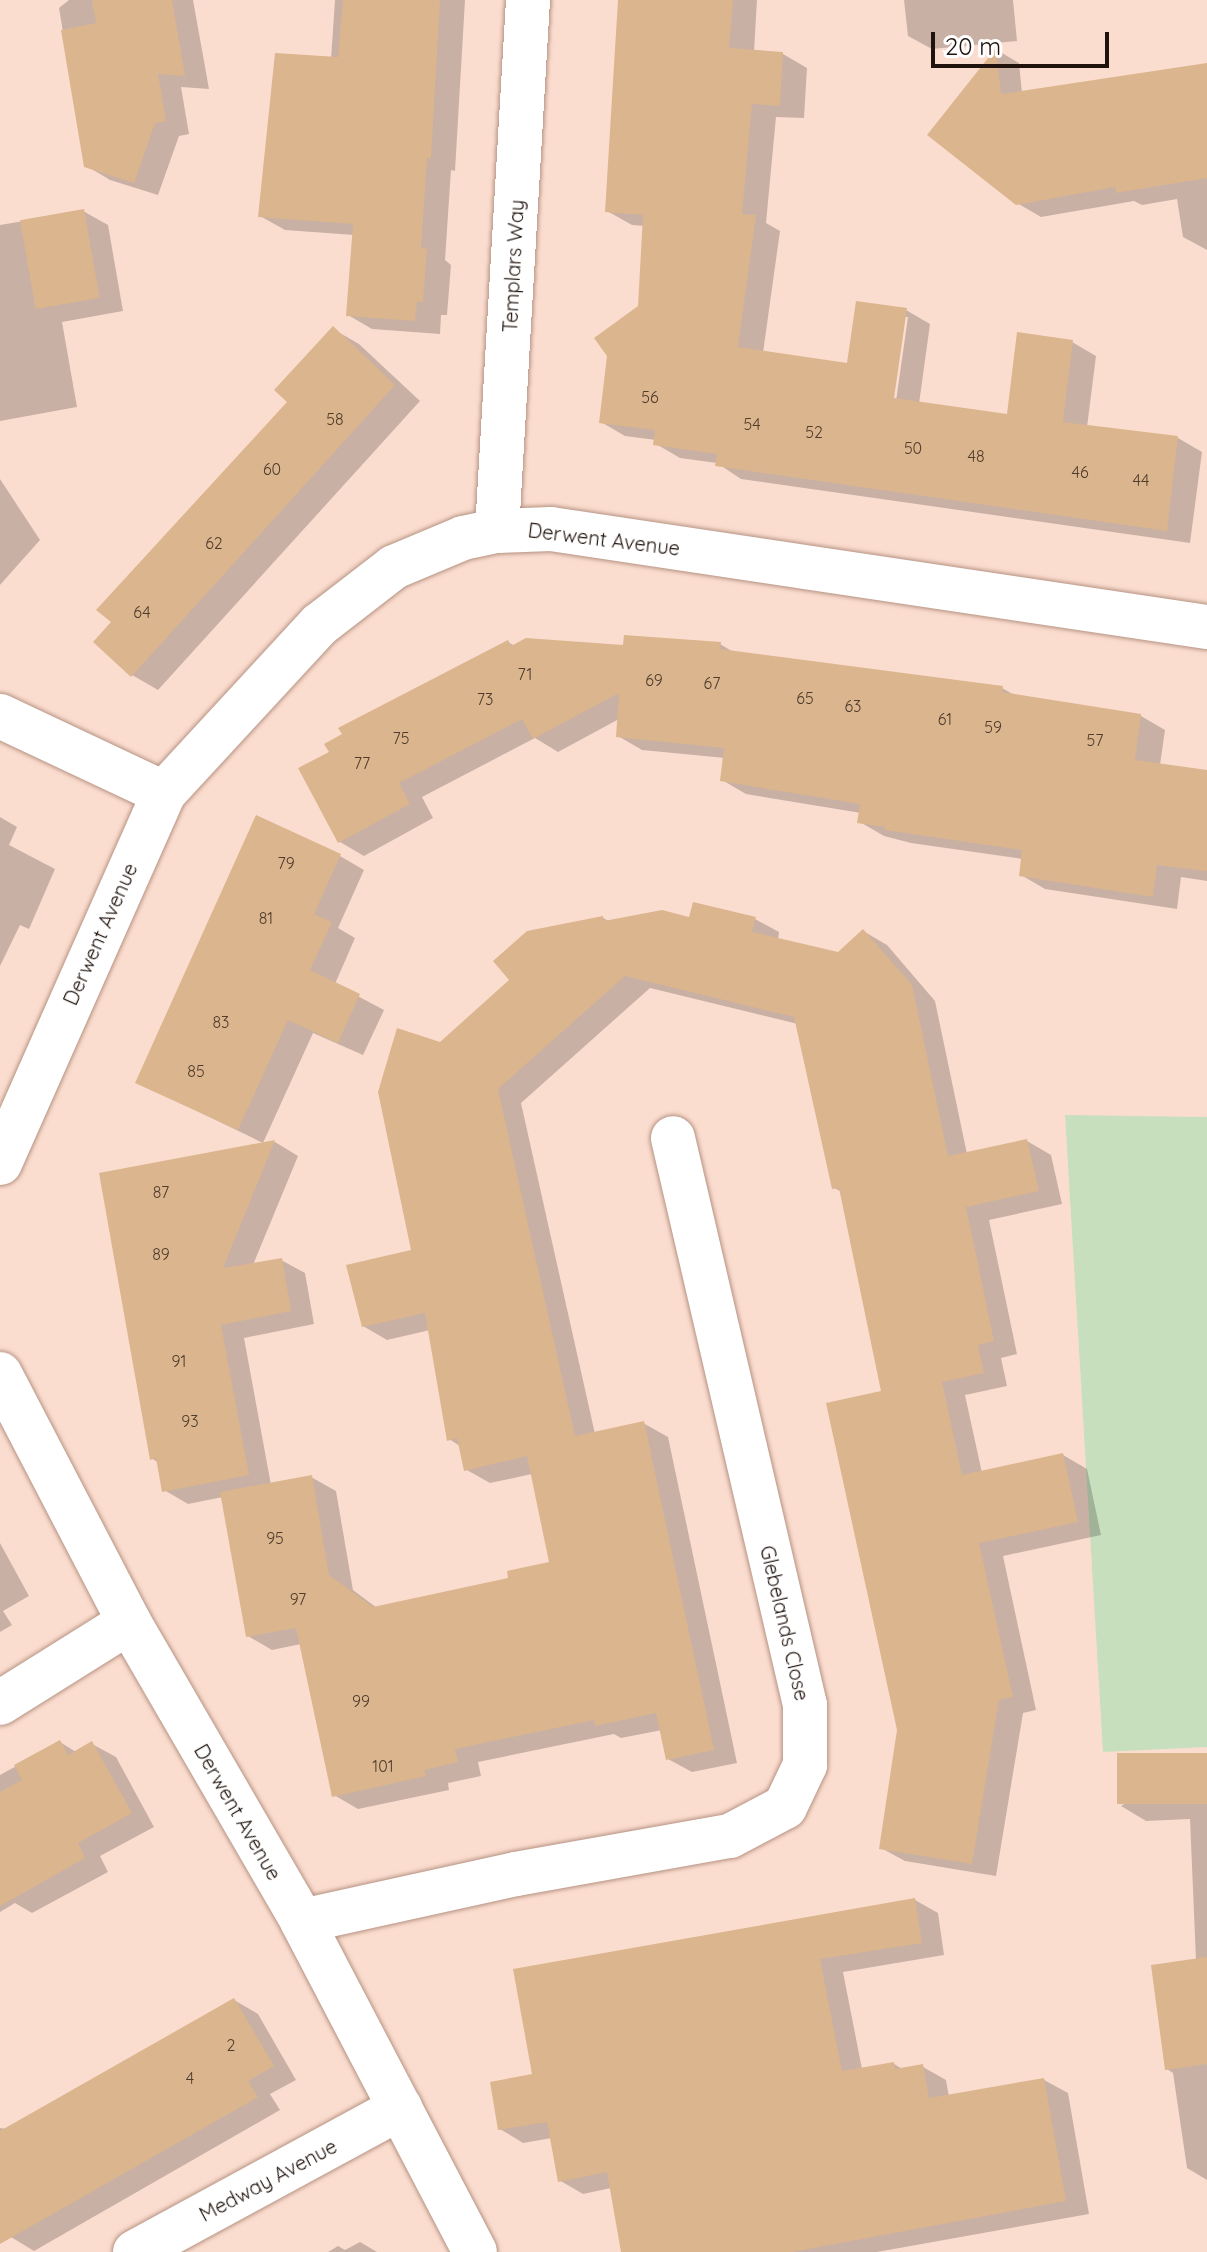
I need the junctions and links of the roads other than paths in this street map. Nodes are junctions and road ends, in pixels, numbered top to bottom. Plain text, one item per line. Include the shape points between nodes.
1 (528, 0) edge
2 (497, 531) junction
3 (1207, 627) edge
4 (0, 716) edge
5 (164, 793) junction
6 (673, 1138) dead end
7 (0, 1163) edge
8 (0, 1374) edge
9 (129, 1622) junction
10 (0, 1703) edge
11 (302, 1921) junction
12 (400, 2108) junction
13 (135, 2252) edge
14 (475, 2252) edge

1 - 2 street, Templars Way
2 - 3 street, Derwent Avenue via 551,529
2 - 5 street, Derwent Avenue via 463,538 394,567 319,625
4 - 5 street
5 - 7 street, Derwent Avenue
6 - 11 street, Glebelands Close via 805,1705 805,1765 785,1807 730,1836 516,1874
8 - 9 street, Derwent Avenue
9 - 10 street
9 - 11 street, Derwent Avenue
11 - 12 street, Derwent Avenue
12 - 13 street, Medway Avenue
12 - 14 street, Derwent Avenue

